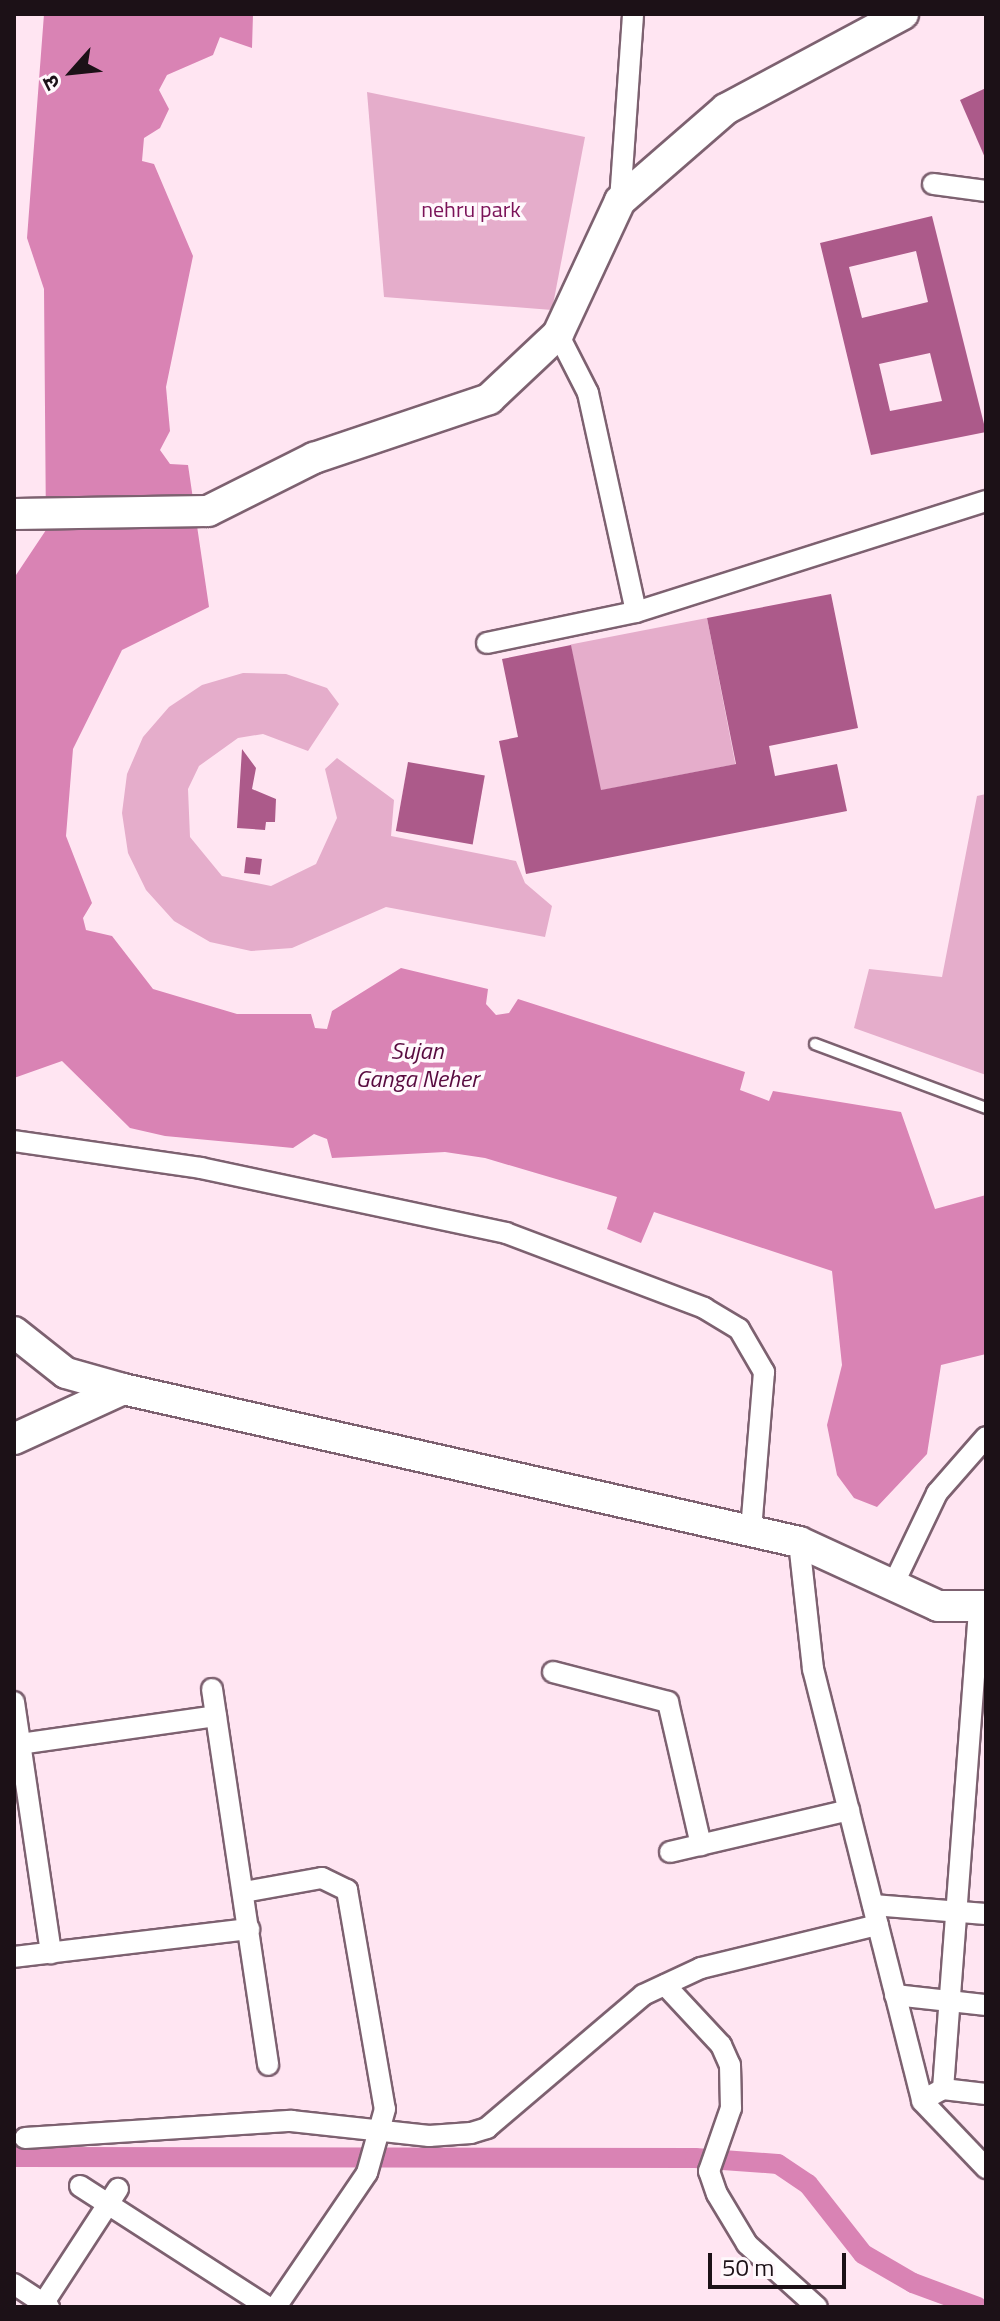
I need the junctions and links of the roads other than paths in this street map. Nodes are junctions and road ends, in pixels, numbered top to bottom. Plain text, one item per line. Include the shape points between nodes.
1 (633, 14) edge
2 (903, 14) edge
3 (933, 184) dead end
4 (986, 191) edge
5 (620, 201) junction
6 (558, 334) junction
7 (986, 501) edge
8 (20, 513) edge
9 (636, 612) junction
10 (487, 643) dead end
11 (815, 1044) dead end
12 (986, 1108) edge
13 (14, 1141) edge
14 (14, 1332) edge
15 (123, 1389) junction
16 (986, 1437) edge
17 (14, 1439) edge
18 (751, 1531) junction
19 (799, 1542) junction
20 (893, 1585) junction
21 (983, 1606) edge
22 (982, 1652) edge
23 (553, 1672) dead end
24 (212, 1689) dead end
25 (14, 1702) edge
26 (216, 1716) junction
27 (20, 1744) junction
28 (849, 1810) junction
29 (701, 1845) junction
30 (670, 1852) dead end
31 (244, 1892) junction
32 (960, 1912) junction
33 (986, 1914) edge
34 (875, 1915) junction
35 (249, 1929) junction
36 (51, 1953) junction
37 (14, 1957) edge
38 (665, 1985) junction
39 (895, 1995) junction
40 (951, 2001) junction
41 (986, 2005) edge
42 (268, 2065) dead end
43 (943, 2089) junction
44 (986, 2094) edge
45 (922, 2101) junction
46 (379, 2128) junction
47 (25, 2138) dead end
48 (986, 2168) edge
49 (80, 2186) dead end
50 (114, 2196) junction
51 (14, 2284) edge
52 (45, 2306) edge
53 (268, 2307) edge
54 (276, 2307) edge
55 (817, 2307) edge

1 - 5 street
2 - 5 street via 726,109
3 - 4 street
5 - 6 street
6 - 8 street via 489,399 314,458 208,511
6 - 9 street via 588,393
7 - 9 street
9 - 10 street
11 - 12 lane
13 - 18 street via 201,1168 506,1233 704,1308 739,1329 764,1372
14 - 15 street via 66,1373
15 - 17 street
15 - 18 street
16 - 20 street via 937,1493
18 - 19 street
19 - 20 street
19 - 28 street via 813,1669
20 - 21 street via 938,1606
21 - 22 street
22 - 32 street
23 - 29 street via 668,1702
24 - 26 street
25 - 27 street
26 - 27 street
26 - 31 street
27 - 36 street
28 - 29 street
28 - 34 street
29 - 30 street
31 - 35 street
31 - 46 street via 322,1878 347,1890 385,2109
32 - 33 street
32 - 34 street
32 - 40 street
34 - 38 street via 701,1968
34 - 39 street
35 - 36 street
35 - 42 street
36 - 37 street
38 - 46 street via 592,2034 487,2128 429,2136
38 - 55 street via 721,2045 730,2065 731,2108 709,2171 747,2244
39 - 40 street
39 - 45 street
40 - 41 street
40 - 43 street
43 - 44 street
43 - 45 street
45 - 48 street
46 - 47 street via 291,2121
46 - 54 street via 367,2173
49 - 50 street
50 - 52 street
50 - 53 street
51 - 52 street

